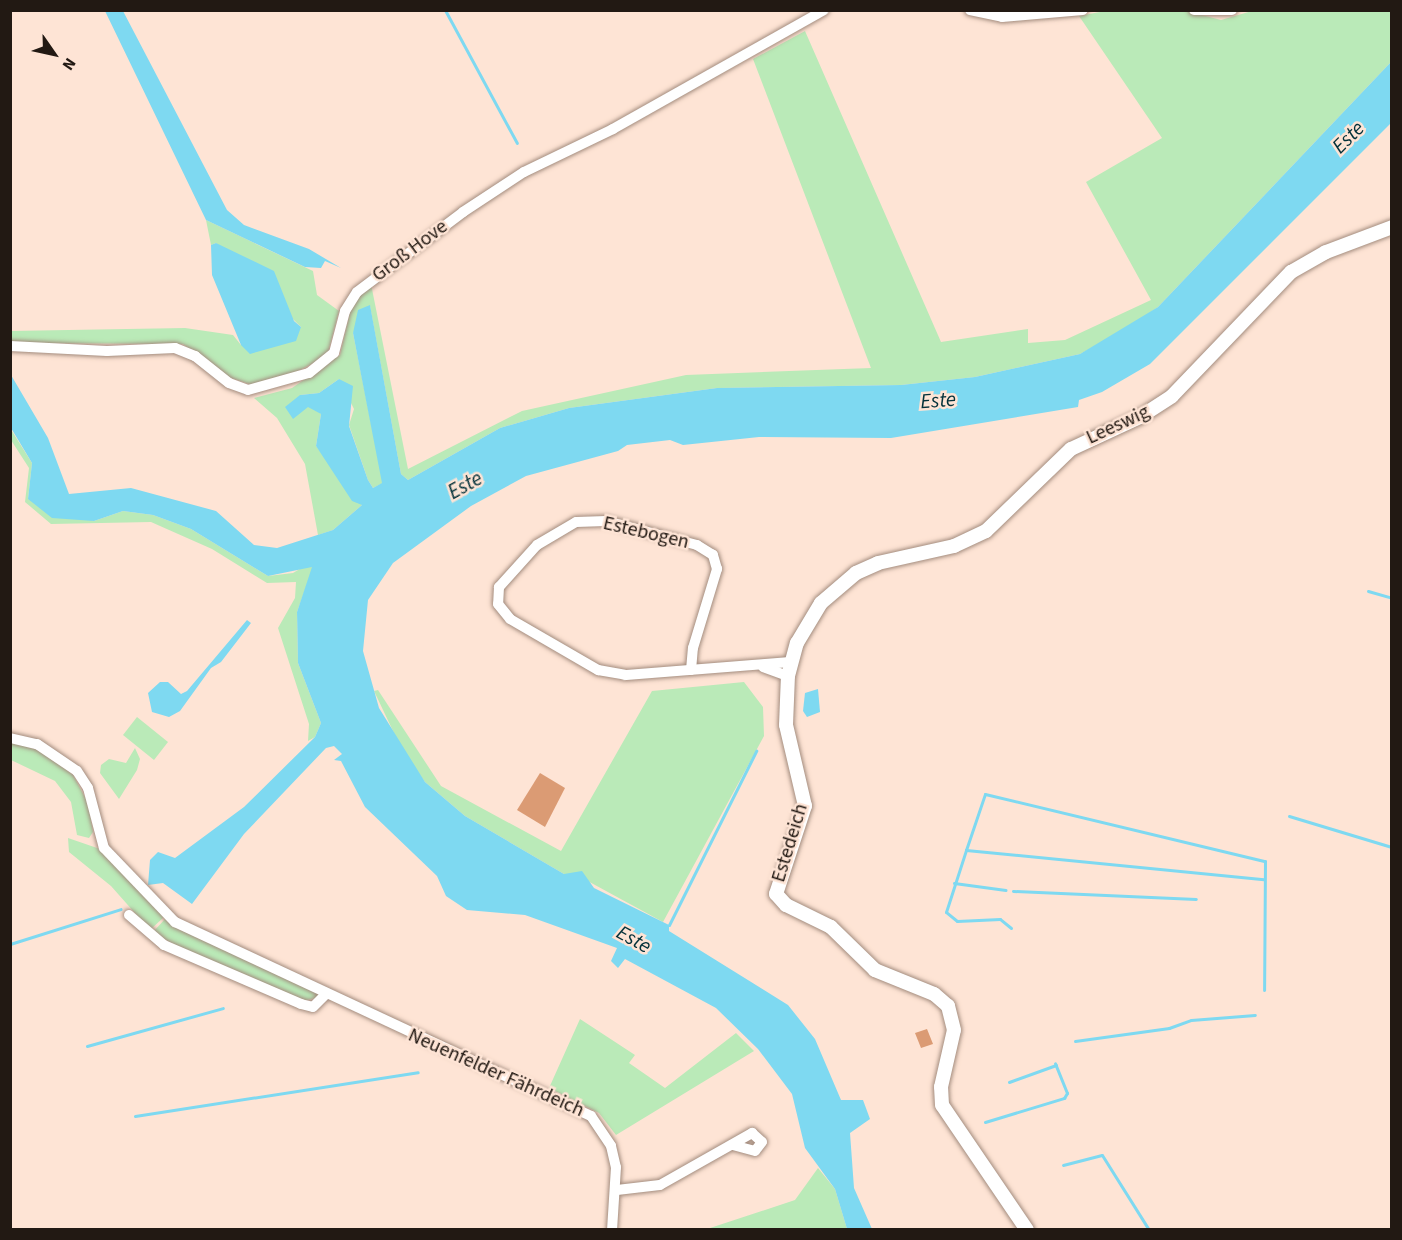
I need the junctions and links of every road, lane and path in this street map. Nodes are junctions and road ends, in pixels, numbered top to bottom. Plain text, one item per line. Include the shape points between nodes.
1 (824, 10) edge
2 (970, 10) edge
3 (1083, 10) edge
4 (1194, 10) edge
5 (1232, 10) edge
6 (1392, 227) edge
7 (10, 346) edge
8 (856, 573) joint
9 (789, 669) junction
10 (691, 670) junction
11 (10, 738) edge
12 (129, 915) dead end
13 (325, 995) junction
14 (732, 1145) dead end
15 (617, 1190) junction
16 (612, 1230) edge
17 (1027, 1230) edge

1 - 7 street, Groß Hove via 613,129 524,172 463,212 357,292 345,311 334,353 309,373 248,390 229,383 195,356 175,348 107,351
2 - 3 street via 1002,17
4 - 5 street
6 - 8 street, Leeswig via 1291,272 1172,396 1140,417 1071,449 986,531 954,546 878,563
8 - 9 street, Estedeich via 821,603 802,630
9 - 10 street, Estebogen
9 - 17 street, Estedeich via 786,725 806,799 776,886 778,899 831,927 875,970 934,994 948,1006 954,1030 941,1087 942,1105
10 - 10 street, Estebogen via 625,675 583,664 510,619 498,604 499,587 537,545 576,522 606,521 697,544 713,555 717,569 693,648
11 - 13 street, Neuenfelder Fährdeich via 37,744 76,771 90,794 104,848 167,915
12 - 13 street via 164,945 301,1005 313,1006
13 - 15 street, Neuenfelder Fährdeich via 517,1084 574,1104 591,1116 611,1146
14 - 15 street via 660,1185
15 - 16 street, Neuenfelder Fährdeich

